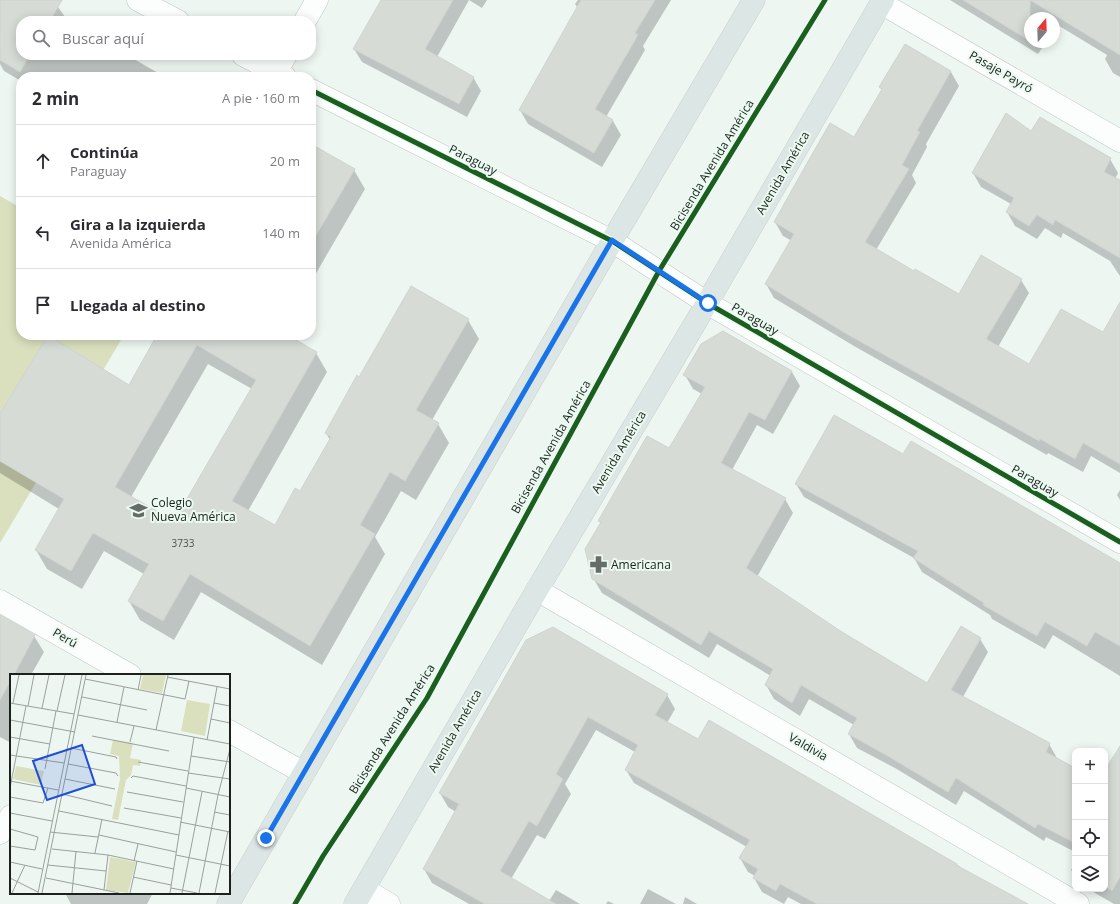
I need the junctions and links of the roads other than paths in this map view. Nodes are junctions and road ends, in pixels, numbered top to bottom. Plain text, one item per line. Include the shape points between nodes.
1 (138, 0) edge
2 (318, 0) edge
3 (754, 0) edge
4 (882, 2) edge
5 (168, 16) edge
6 (308, 16) edge
7 (255, 60) edge
8 (280, 70) edge
9 (316, 92) edge
10 (1120, 141) edge
11 (612, 240) junction
12 (708, 303) junction
13 (1120, 542) edge
14 (537, 590) junction
15 (0, 601) edge
16 (102, 668) edge
17 (126, 674) edge
18 (230, 732) edge
19 (304, 773) junction
20 (10, 818) edge
21 (0, 833) edge
22 (360, 896) edge
23 (228, 904) edge
24 (390, 904) edge
25 (1078, 904) edge

1 - 5 street
2 - 6 street
3 - 11 main road
4 - 10 street, Pasaje Payró
4 - 12 main road, Avenida América
7 - 8 street
9 - 11 street, Paraguay
11 - 12 street, Paraguay
11 - 19 main road
12 - 13 street, Paraguay
12 - 14 main road, Avenida América
14 - 22 main road, Avenida América
14 - 25 street, Valdivia
15 - 16 street, Perú
16 - 17 street, Perú
18 - 19 street
19 - 23 main road
20 - 21 street
22 - 24 street

